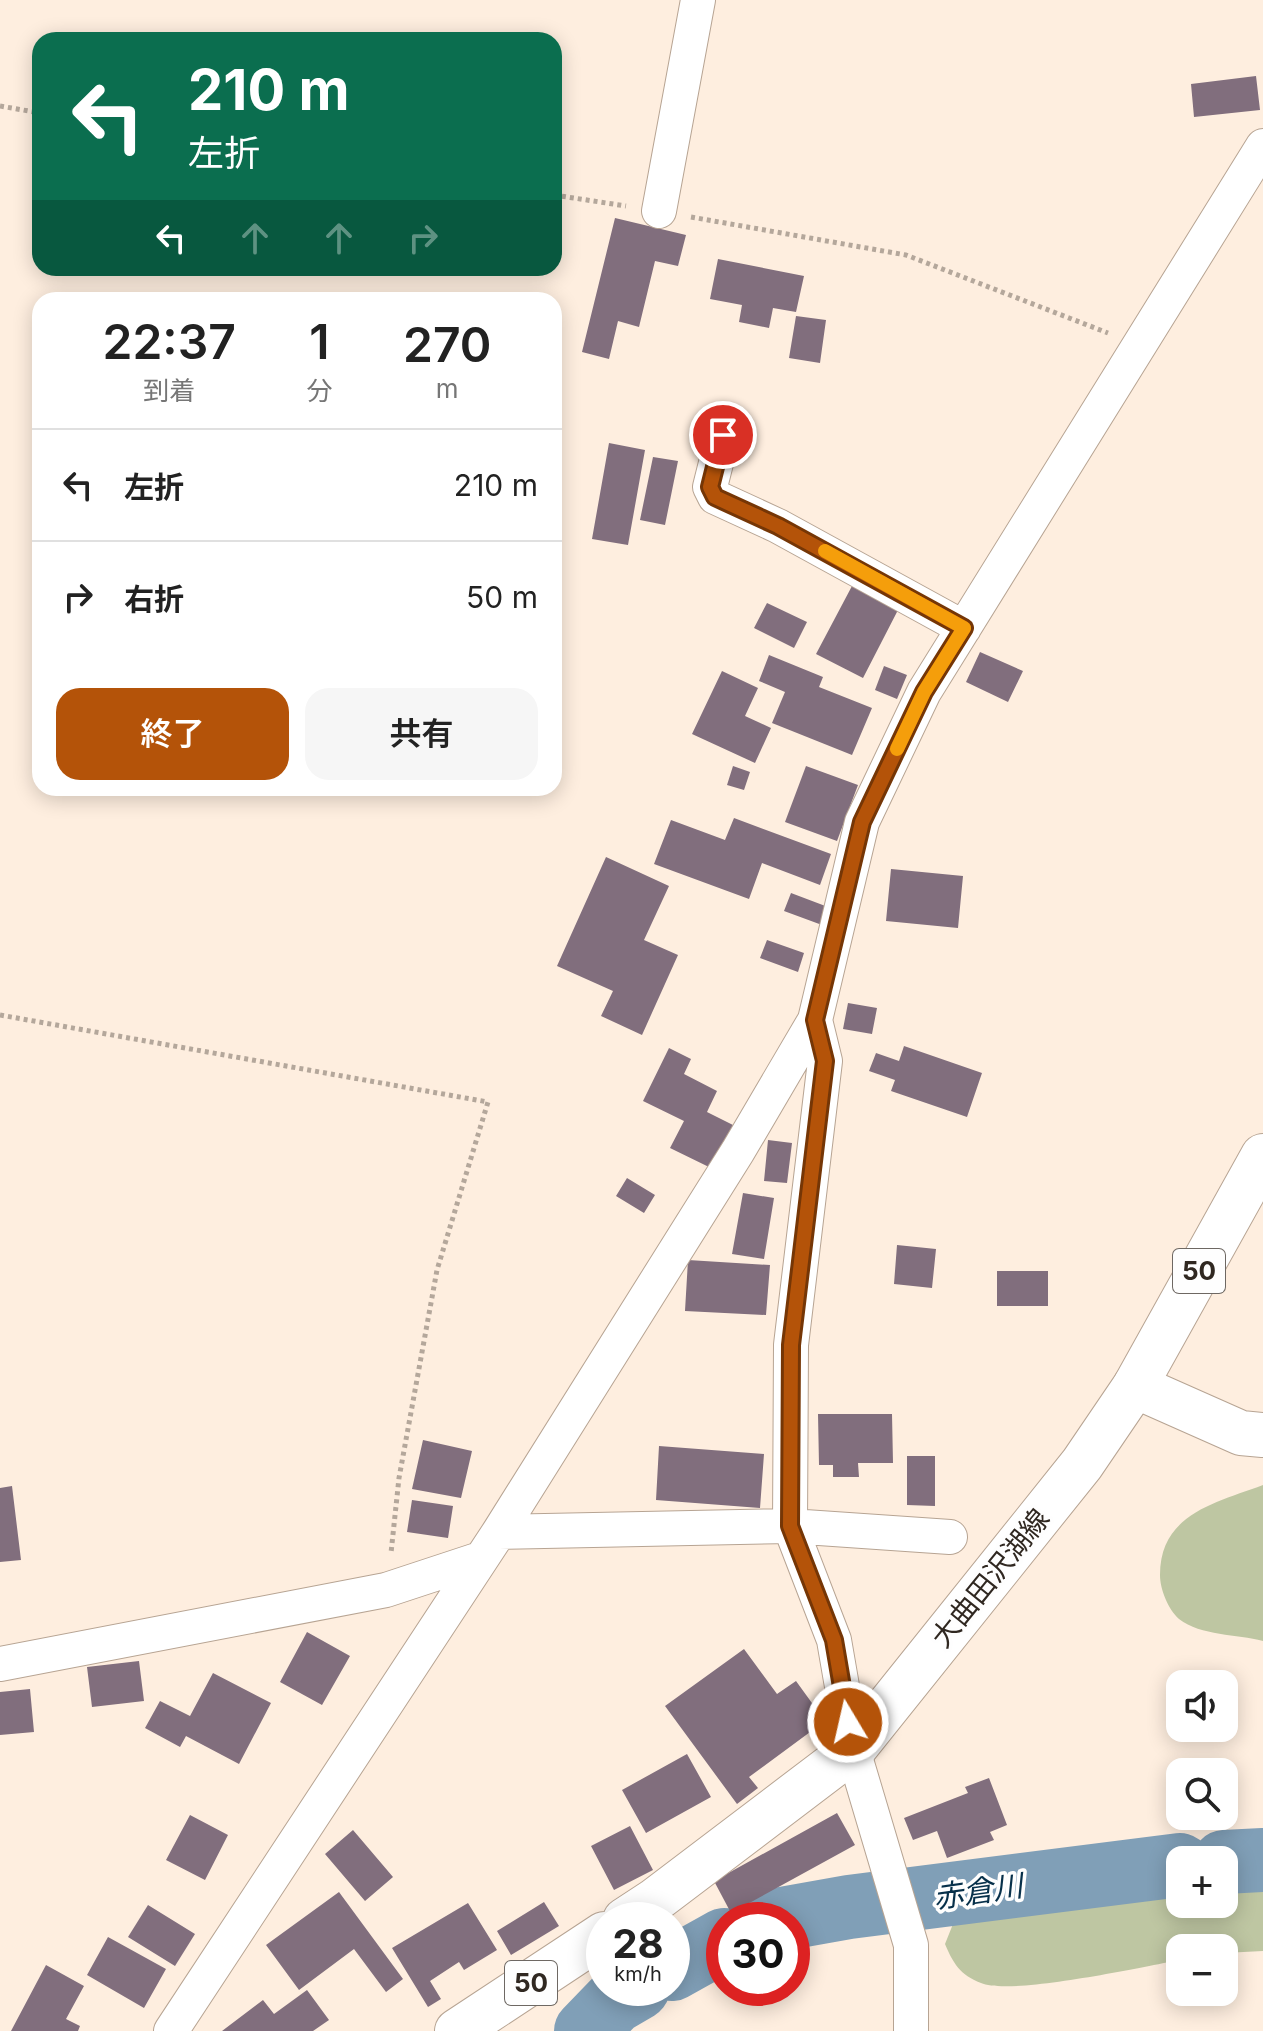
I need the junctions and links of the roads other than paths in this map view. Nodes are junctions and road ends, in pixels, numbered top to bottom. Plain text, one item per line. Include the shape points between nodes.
1 (698, 0) edge
2 (1263, 146) edge
3 (659, 211) road end
4 (723, 435) dead end
5 (964, 628) junction
6 (815, 1020) junction
7 (1263, 1156) edge
8 (1135, 1386) junction
9 (1263, 1435) edge
10 (790, 1526) junction
11 (499, 1532) junction
12 (950, 1537) dead end
13 (480, 1559) junction
14 (0, 1664) edge
15 (853, 1750) junction
16 (652, 1902) edge
17 (586, 1946) edge
18 (171, 2031) edge
19 (457, 2031) edge
20 (911, 2031) edge

1 - 3 street
2 - 5 street
4 - 5 street via 710,487 715,497
5 - 6 street via 924,692 862,822
6 - 10 street via 825,1061 791,1345
6 - 11 street
7 - 8 main road, 大曲田沢湖線 / 50
8 - 9 main road via 1241,1433
8 - 15 main road, 大曲田沢湖線 / 50 via 1082,1464
10 - 11 street
10 - 12 street
10 - 15 street via 834,1640
11 - 13 street
13 - 14 street via 386,1590
13 - 18 street
15 - 16 main road, 大曲田沢湖線 / 50
15 - 20 street via 911,1945
17 - 19 main road, 50

